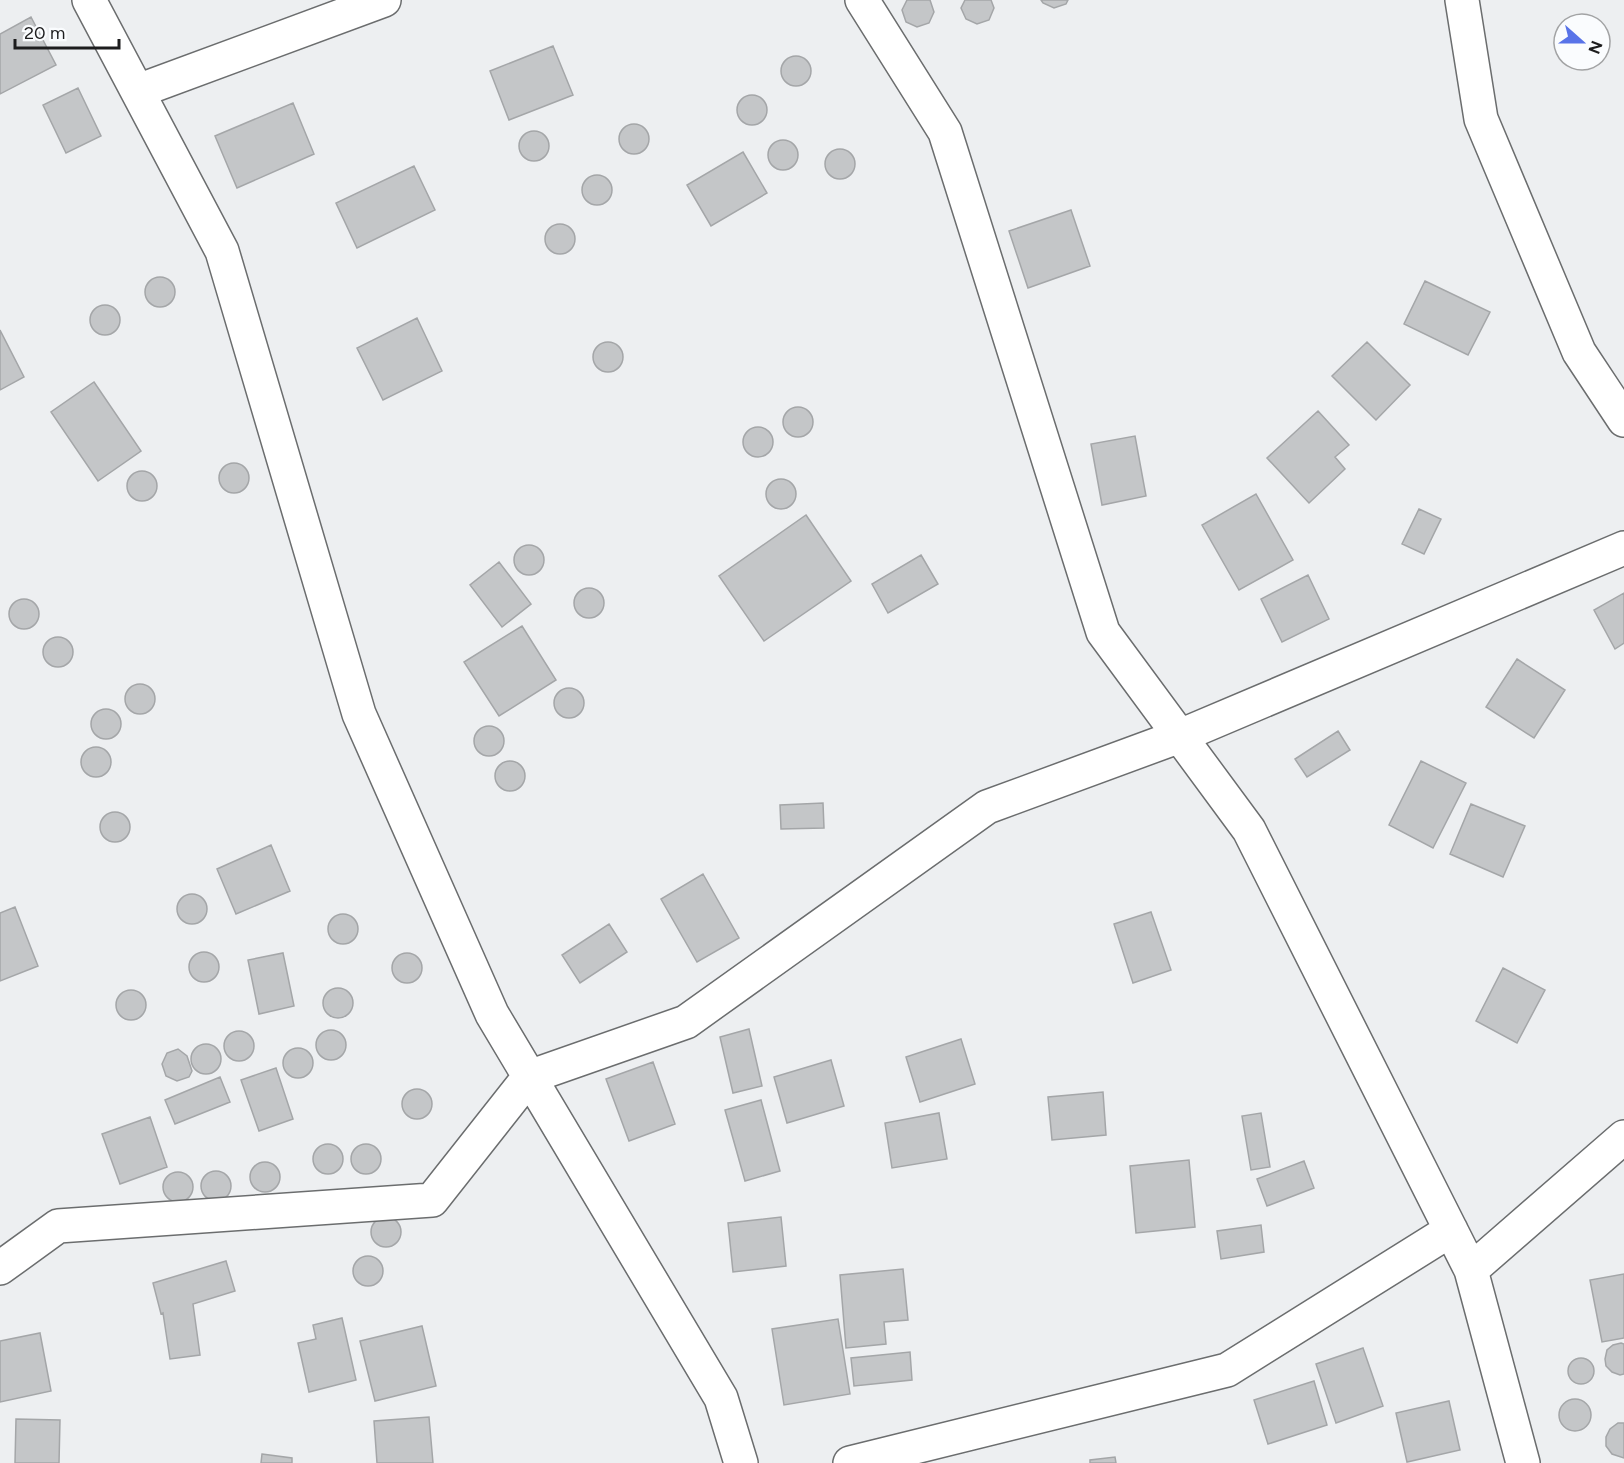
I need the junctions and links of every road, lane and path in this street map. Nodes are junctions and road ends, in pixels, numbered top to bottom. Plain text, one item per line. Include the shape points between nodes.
1 (89, 0) edge
2 (384, 0) edge
3 (862, 0) edge
4 (1461, 0) edge
5 (138, 91) junction
6 (1624, 420) edge
7 (1624, 548) edge
8 (1180, 736) junction
9 (529, 1077) junction
10 (1624, 1137) edge
11 (1450, 1230) junction
12 (0, 1268) edge
13 (1471, 1270) junction
14 (741, 1463) edge
15 (850, 1463) edge
16 (1522, 1463) edge

1 - 5 street
2 - 5 street
3 - 8 street via 945,132 1103,632
4 - 6 street via 1480,119 1579,352
5 - 9 street via 222,251 359,714 492,1014
7 - 8 street
8 - 9 street via 987,807 686,1022
8 - 11 street via 1250,830
9 - 12 street via 432,1200 58,1226
9 - 14 street via 721,1398
10 - 13 street
11 - 13 street
11 - 15 street via 1227,1370
13 - 16 street

